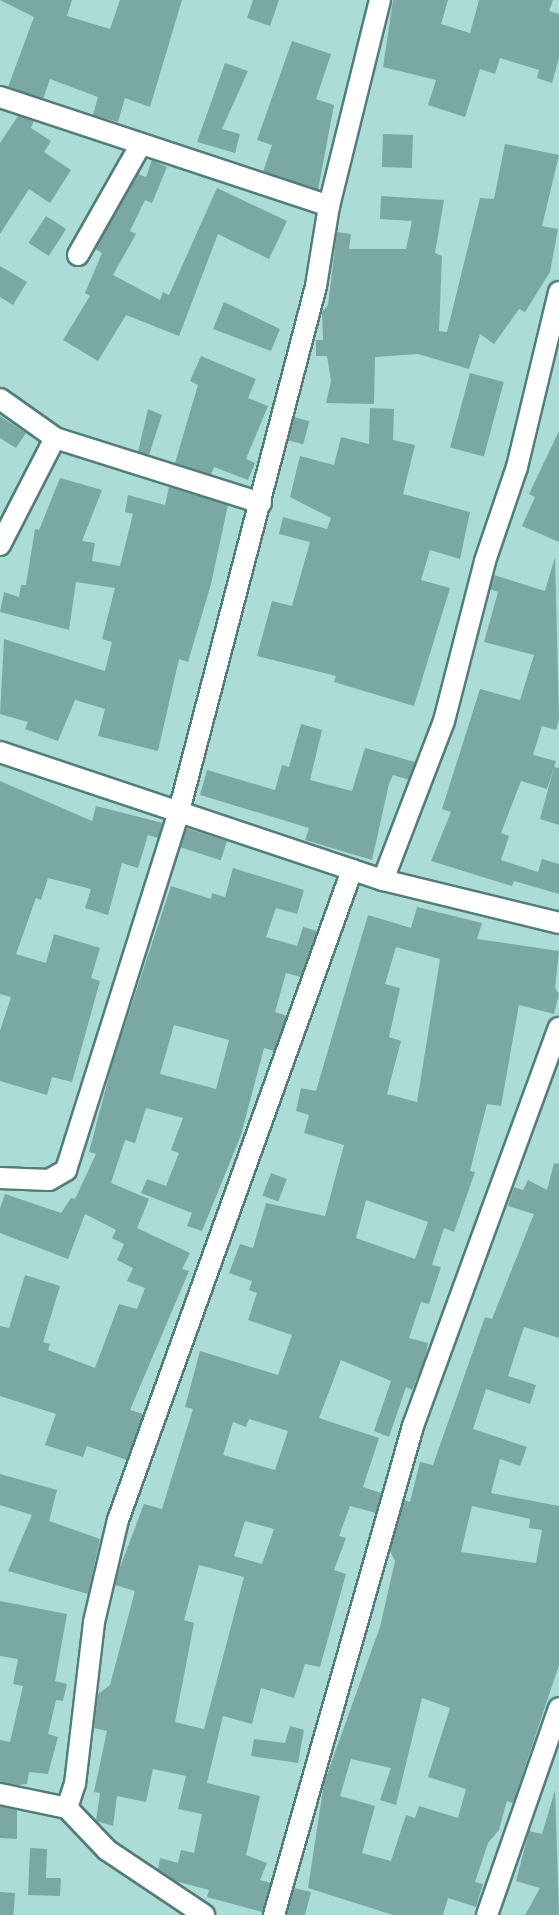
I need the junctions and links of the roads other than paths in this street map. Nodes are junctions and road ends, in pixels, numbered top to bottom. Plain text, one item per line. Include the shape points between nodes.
1 (380, 0) edge
2 (0, 97) edge
3 (140, 146) junction
4 (329, 206) junction
5 (78, 255) dead end
6 (559, 292) edge
7 (0, 399) edge
8 (55, 438) junction
9 (261, 503) junction
10 (0, 545) edge
11 (0, 752) edge
12 (178, 815) junction
13 (351, 870) junction
14 (382, 880) junction
15 (559, 923) edge
16 (559, 1028) edge
17 (0, 1178) edge
18 (559, 1707) edge
19 (0, 1794) edge
20 (67, 1808) junction
21 (204, 1915) edge
22 (274, 1915) edge
23 (487, 1915) edge

1 - 4 street
2 - 3 street
3 - 4 street
3 - 5 street
4 - 9 street via 316,286
6 - 14 street via 517,467 485,561 444,721
7 - 8 street
8 - 9 street
8 - 10 street
9 - 12 street
11 - 12 street
12 - 13 street
12 - 17 street via 66,1170 49,1180
13 - 14 street
13 - 20 street via 118,1520 94,1622 75,1784
14 - 15 street
16 - 22 street via 413,1426
18 - 23 street
19 - 20 street
20 - 21 street via 107,1851

